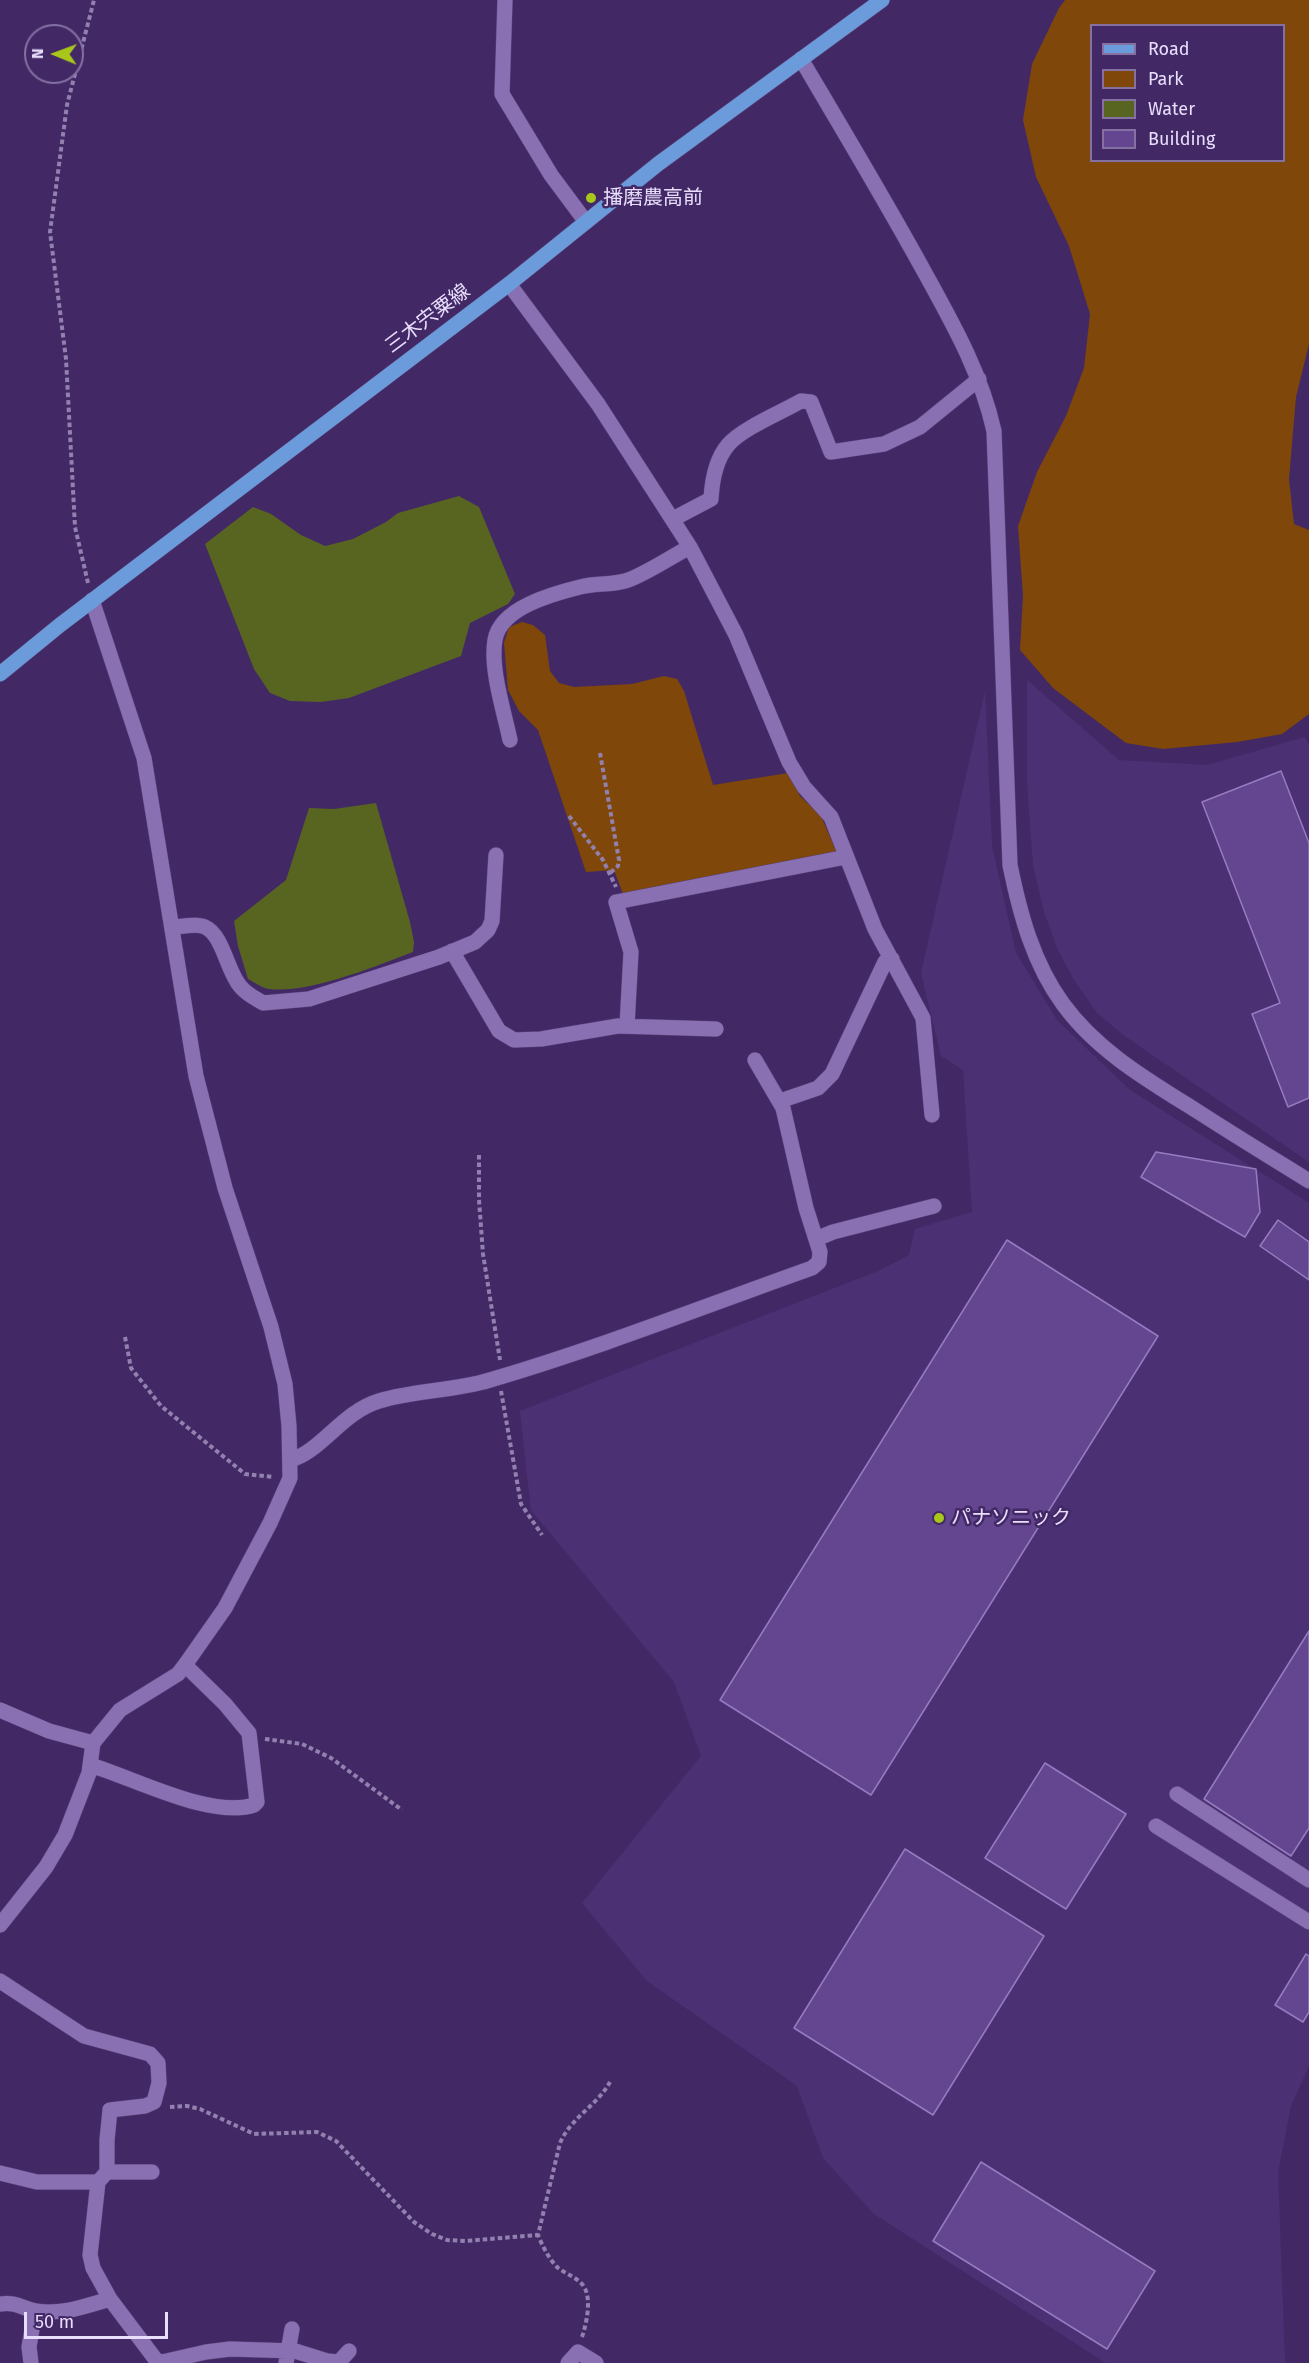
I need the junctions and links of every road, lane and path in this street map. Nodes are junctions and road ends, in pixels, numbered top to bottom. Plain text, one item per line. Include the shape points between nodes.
1 (94, 0) edge
2 (505, 0) edge
3 (882, 0) edge
4 (801, 59) junction
5 (586, 222) junction
6 (509, 284) junction
7 (979, 379) junction
8 (673, 519) junction
9 (690, 547) junction
10 (92, 600) junction
11 (0, 674) edge
12 (510, 740) dead end
13 (600, 753) dead end
14 (569, 816) dead end
15 (496, 855) dead end
16 (846, 857) junction
17 (610, 873) junction
18 (622, 901) junction
19 (172, 927) junction
20 (452, 951) junction
21 (891, 959) junction
22 (627, 1026) junction
23 (716, 1029) dead end
24 (755, 1060) dead end
25 (780, 1101) junction
26 (932, 1115) dead end
27 (479, 1155) dead end
28 (1309, 1181) edge
29 (934, 1206) dead end
30 (816, 1239) junction
31 (125, 1337) dead end
32 (499, 1377) junction
33 (290, 1460) junction
34 (290, 1478) junction
35 (542, 1535) dead end
36 (184, 1665) junction
37 (0, 1710) edge
38 (250, 1737) junction
39 (93, 1743) junction
40 (90, 1765) junction
41 (1177, 1794) dead end
42 (402, 1810) dead end
43 (1156, 1826) dead end
44 (1309, 1880) edge
45 (1309, 1922) edge
46 (0, 1925) edge
47 (0, 1981) edge
48 (610, 2082) dead end
49 (163, 2107) dead end
50 (152, 2172) dead end
51 (0, 2173) edge
52 (103, 2177) junction
53 (538, 2235) junction
54 (110, 2299) junction
55 (0, 2304) edge
56 (35, 2311) junction
57 (292, 2329) dead end
58 (349, 2351) dead end
59 (287, 2357) edge
60 (573, 2357) edge
61 (162, 2362) edge
62 (32, 2363) edge
63 (596, 2363) edge

1 - 10 path via 67,105 50,232 66,359 75,527
2 - 5 street via 502,94 551,175
3 - 4 main road, 三木宍粟線
4 - 5 main road, 三木宍粟線
4 - 7 street via 899,226
5 - 6 main road, 三木宍粟線
6 - 8 street via 598,404
6 - 10 main road, 三木宍粟線
7 - 8 street via 920,427 884,444 831,452 811,402 801,401 735,437 726,446 712,478 711,499
7 - 28 street via 994,431 1010,865 1036,959 1063,1004 1098,1043 1142,1077
8 - 9 street
9 - 12 street via 626,581 580,587 507,616 495,640 496,670
9 - 16 street via 736,635 789,762 804,788 831,817
10 - 11 main road, 三木宍粟線
10 - 19 street via 144,758
13 - 17 path via 619,860
14 - 17 path
15 - 20 street via 494,904 488,930 475,942
16 - 18 street
16 - 21 street
17 - 18 path
18 - 22 street via 616,902 631,952
19 - 20 street via 204,926 210,930 240,986 263,1003 309,999
19 - 33 street via 196,1076 225,1188 271,1327 285,1384
20 - 22 street via 505,1037 541,1039
21 - 25 street via 885,962 832,1074 818,1088
21 - 26 street via 923,1018
22 - 23 street
24 - 25 street
25 - 30 street
27 - 32 path via 483,1254 501,1355
29 - 30 street
30 - 32 street via 819,1262 812,1268
31 - 34 path via 131,1368 161,1406 245,1474
32 - 33 street via 362,1407 302,1457
32 - 35 path via 521,1504
33 - 34 street
34 - 36 street via 225,1608
36 - 38 street via 225,1704
36 - 39 street via 178,1674 120,1710
37 - 39 street via 49,1731
38 - 40 street via 257,1802 247,1808 207,1805
38 - 42 path via 302,1744 331,1758
39 - 40 street
40 - 46 street via 65,1835 46,1867
41 - 44 street
43 - 45 street
47 - 52 street via 84,2036 150,2054 158,2063 159,2084 154,2102 110,2110
48 - 53 path via 567,2129
49 - 53 path via 200,2109 254,2134 316,2132 336,2141 414,2222 447,2240
50 - 52 street
51 - 52 street via 37,2182
52 - 54 street via 90,2255
53 - 60 path via 556,2266 582,2284 586,2293 588,2313
54 - 56 street via 64,2312
54 - 61 street via 156,2360
55 - 56 street via 20,2304
56 - 62 street via 29,2347
57 - 59 street
58 - 59 street via 339,2362
59 - 61 street via 230,2349
60 - 63 street

